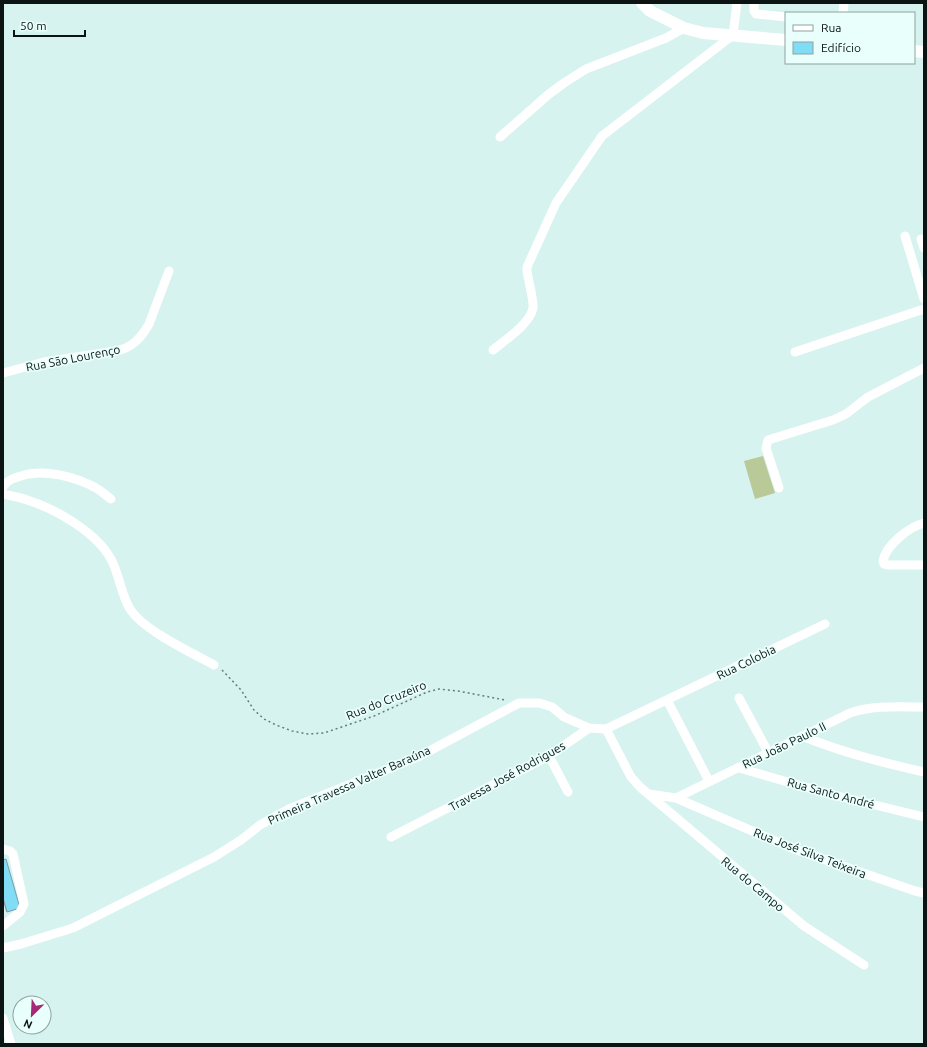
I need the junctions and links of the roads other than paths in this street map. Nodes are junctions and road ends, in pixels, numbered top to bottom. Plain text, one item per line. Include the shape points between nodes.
1 (642, 3) edge
2 (737, 3) edge
3 (754, 3) edge
4 (785, 17) edge
5 (684, 28) junction
6 (733, 35) junction
7 (785, 40) edge
8 (500, 137) dead end
9 (905, 236) dead end
10 (921, 239) dead end
11 (924, 248) edge
12 (169, 271) dead end
13 (924, 299) edge
14 (924, 309) edge
15 (493, 350) dead end
16 (795, 352) dead end
17 (924, 368) edge
18 (3, 373) edge
19 (3, 487) edge
20 (779, 488) dead end
21 (3, 494) edge
22 (111, 499) dead end
23 (924, 523) edge
24 (924, 565) edge
25 (825, 624) dead end
26 (214, 665) road end
27 (739, 698) dead end
28 (667, 700) junction
29 (924, 707) edge
30 (589, 728) junction
31 (606, 729) junction
32 (802, 736) junction
33 (768, 752) junction
34 (548, 756) junction
35 (739, 768) junction
36 (924, 772) edge
37 (709, 781) junction
38 (568, 792) dead end
39 (648, 794) junction
40 (676, 798) junction
41 (924, 817) edge
42 (391, 837) dead end
43 (3, 850) edge
44 (924, 893) edge
45 (3, 926) edge
46 (3, 948) edge
47 (864, 965) dead end
48 (3, 1018) edge
49 (11, 1044) edge

1 - 5 main road via 650,11
2 - 6 street
3 - 4 street via 756,14
5 - 6 main road via 704,33
5 - 8 street via 666,38 586,69 564,83
6 - 7 main road
6 - 15 street via 602,136 556,203 527,267 533,307 529,317
9 - 13 street
10 - 11 street
12 - 18 street, Rua São Lourenço via 149,324 132,345 123,350 44,362
14 - 16 street
17 - 20 street via 868,397 846,414 768,440 766,448
19 - 22 street via 12,479 30,472 51,474 67,476 96,488
21 - 26 street via 27,500 55,512 91,535 112,561 130,609 139,620 173,643
23 - 24 street via 908,530 887,549 882,561 889,565
25 - 28 street, Rua Colobia
27 - 33 street
28 - 31 street
28 - 37 street
29 - 32 street, Rua João Paulo II via 864,708 850,712
30 - 31 street
30 - 34 street, Travessa José Rodrigues
30 - 46 street, Primeira Travessa Valter Baraúna via 564,717 552,707 539,703 519,703 420,756 288,809 214,857 73,928
31 - 39 street, Rua do Campo via 631,777
32 - 33 street, Rua João Paulo II
32 - 36 street via 861,756
33 - 35 street, Rua João Paulo II
34 - 38 street
34 - 42 street, Travessa José Rodrigues
35 - 37 street, Rua João Paulo II
35 - 41 street, Rua Santo André
37 - 40 street, Rua João Paulo II
39 - 40 street
39 - 47 street, Rua do Campo via 804,926
40 - 44 street, Rua José Silva Teixeira via 794,850
43 - 45 street via 13,854 24,904 20,912
48 - 49 street

